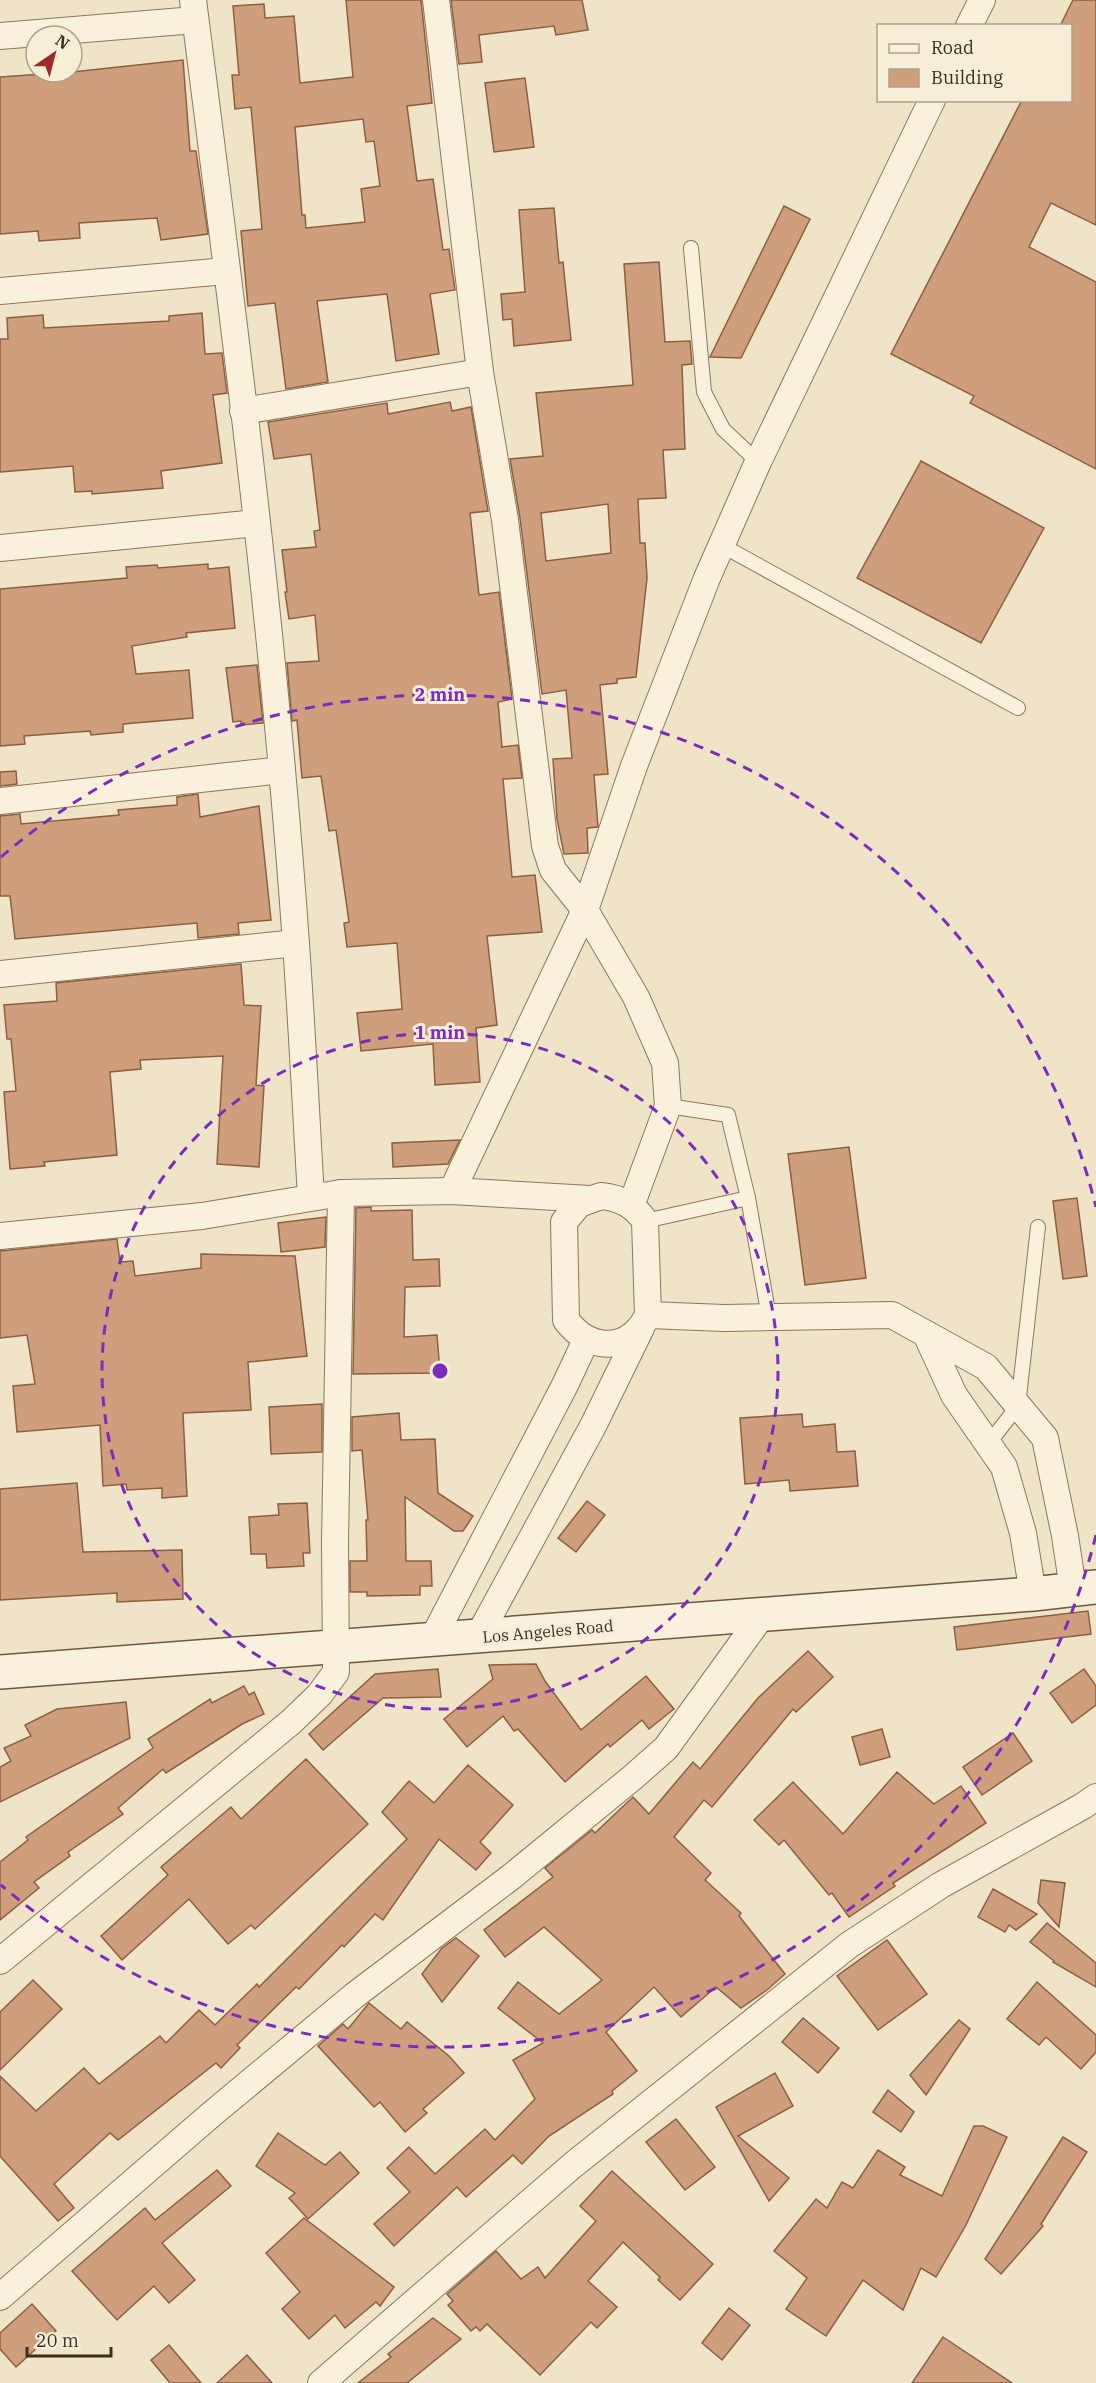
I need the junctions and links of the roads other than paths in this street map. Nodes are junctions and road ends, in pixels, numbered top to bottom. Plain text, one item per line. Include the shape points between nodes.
1 (436, 0) edge
2 (982, 0) edge
3 (194, 10) edge
4 (970, 24) edge
5 (0, 36) edge
6 (931, 102) edge
7 (691, 248) dead end
8 (226, 271) junction
9 (0, 291) edge
10 (480, 372) junction
11 (243, 411) junction
12 (758, 462) junction
13 (257, 523) junction
14 (721, 545) junction
15 (0, 549) edge
16 (1018, 708) dead end
17 (282, 770) junction
18 (0, 801) edge
19 (585, 910) junction
20 (296, 943) junction
21 (0, 974) edge
22 (668, 1106) junction
23 (452, 1191) junction
24 (341, 1193) junction
25 (524, 1195) junction
26 (311, 1197) junction
27 (748, 1198) junction
28 (590, 1199) junction
29 (638, 1214) junction
30 (564, 1222) junction
31 (1038, 1227) dead end
32 (0, 1236) edge
33 (769, 1317) junction
34 (646, 1320) junction
35 (926, 1334) junction
36 (586, 1340) junction
37 (1018, 1406) junction
38 (988, 1444) junction
39 (1084, 1588) edge
40 (1033, 1594) junction
41 (763, 1614) junction
42 (478, 1636) junction
43 (432, 1640) junction
44 (336, 1646) junction
45 (0, 1672) edge
46 (1092, 1805) edge
47 (0, 1961) edge
48 (0, 2297) edge
49 (321, 2383) edge

1 - 10 street
2 - 4 street
3 - 5 street
3 - 8 street
6 - 12 street
7 - 12 lane via 704,393 723,429
8 - 9 street
8 - 11 street
10 - 11 street
10 - 19 street via 505,520 546,846 553,870
11 - 13 street
12 - 14 street
13 - 15 street
13 - 17 street
14 - 16 lane
14 - 19 street via 634,766
17 - 18 street
17 - 20 street
19 - 22 street via 636,997 665,1063
19 - 23 street
20 - 21 street
20 - 26 street
22 - 27 lane via 729,1115
22 - 29 street
23 - 24 street
23 - 25 street
24 - 26 street
24 - 44 street
25 - 28 street
25 - 30 street
26 - 32 street via 202,1216
27 - 29 lane
27 - 33 lane
28 - 29 street via 612,1197
28 - 30 street
29 - 34 street
30 - 36 street via 566,1320
31 - 37 lane
33 - 34 street
33 - 35 street via 892,1315
34 - 36 street via 625,1340 613,1344
34 - 42 street via 594,1426
35 - 37 street via 986,1367
35 - 38 street via 954,1395
36 - 43 street
37 - 38 lane
37 - 39 street via 1045,1438 1065,1536
38 - 40 street via 1004,1467 1023,1533
39 - 40 main road, Los Angeles Road
40 - 41 main road, Los Angeles Road
41 - 42 main road, Los Angeles Road
41 - 48 street via 666,1748 511,1877 355,1995
42 - 43 main road, Los Angeles Road
43 - 44 main road, Los Angeles Road
44 - 45 main road, Los Angeles Road
44 - 47 street via 336,1672 291,1722
46 - 49 street via 941,1885 849,1945 573,2166

